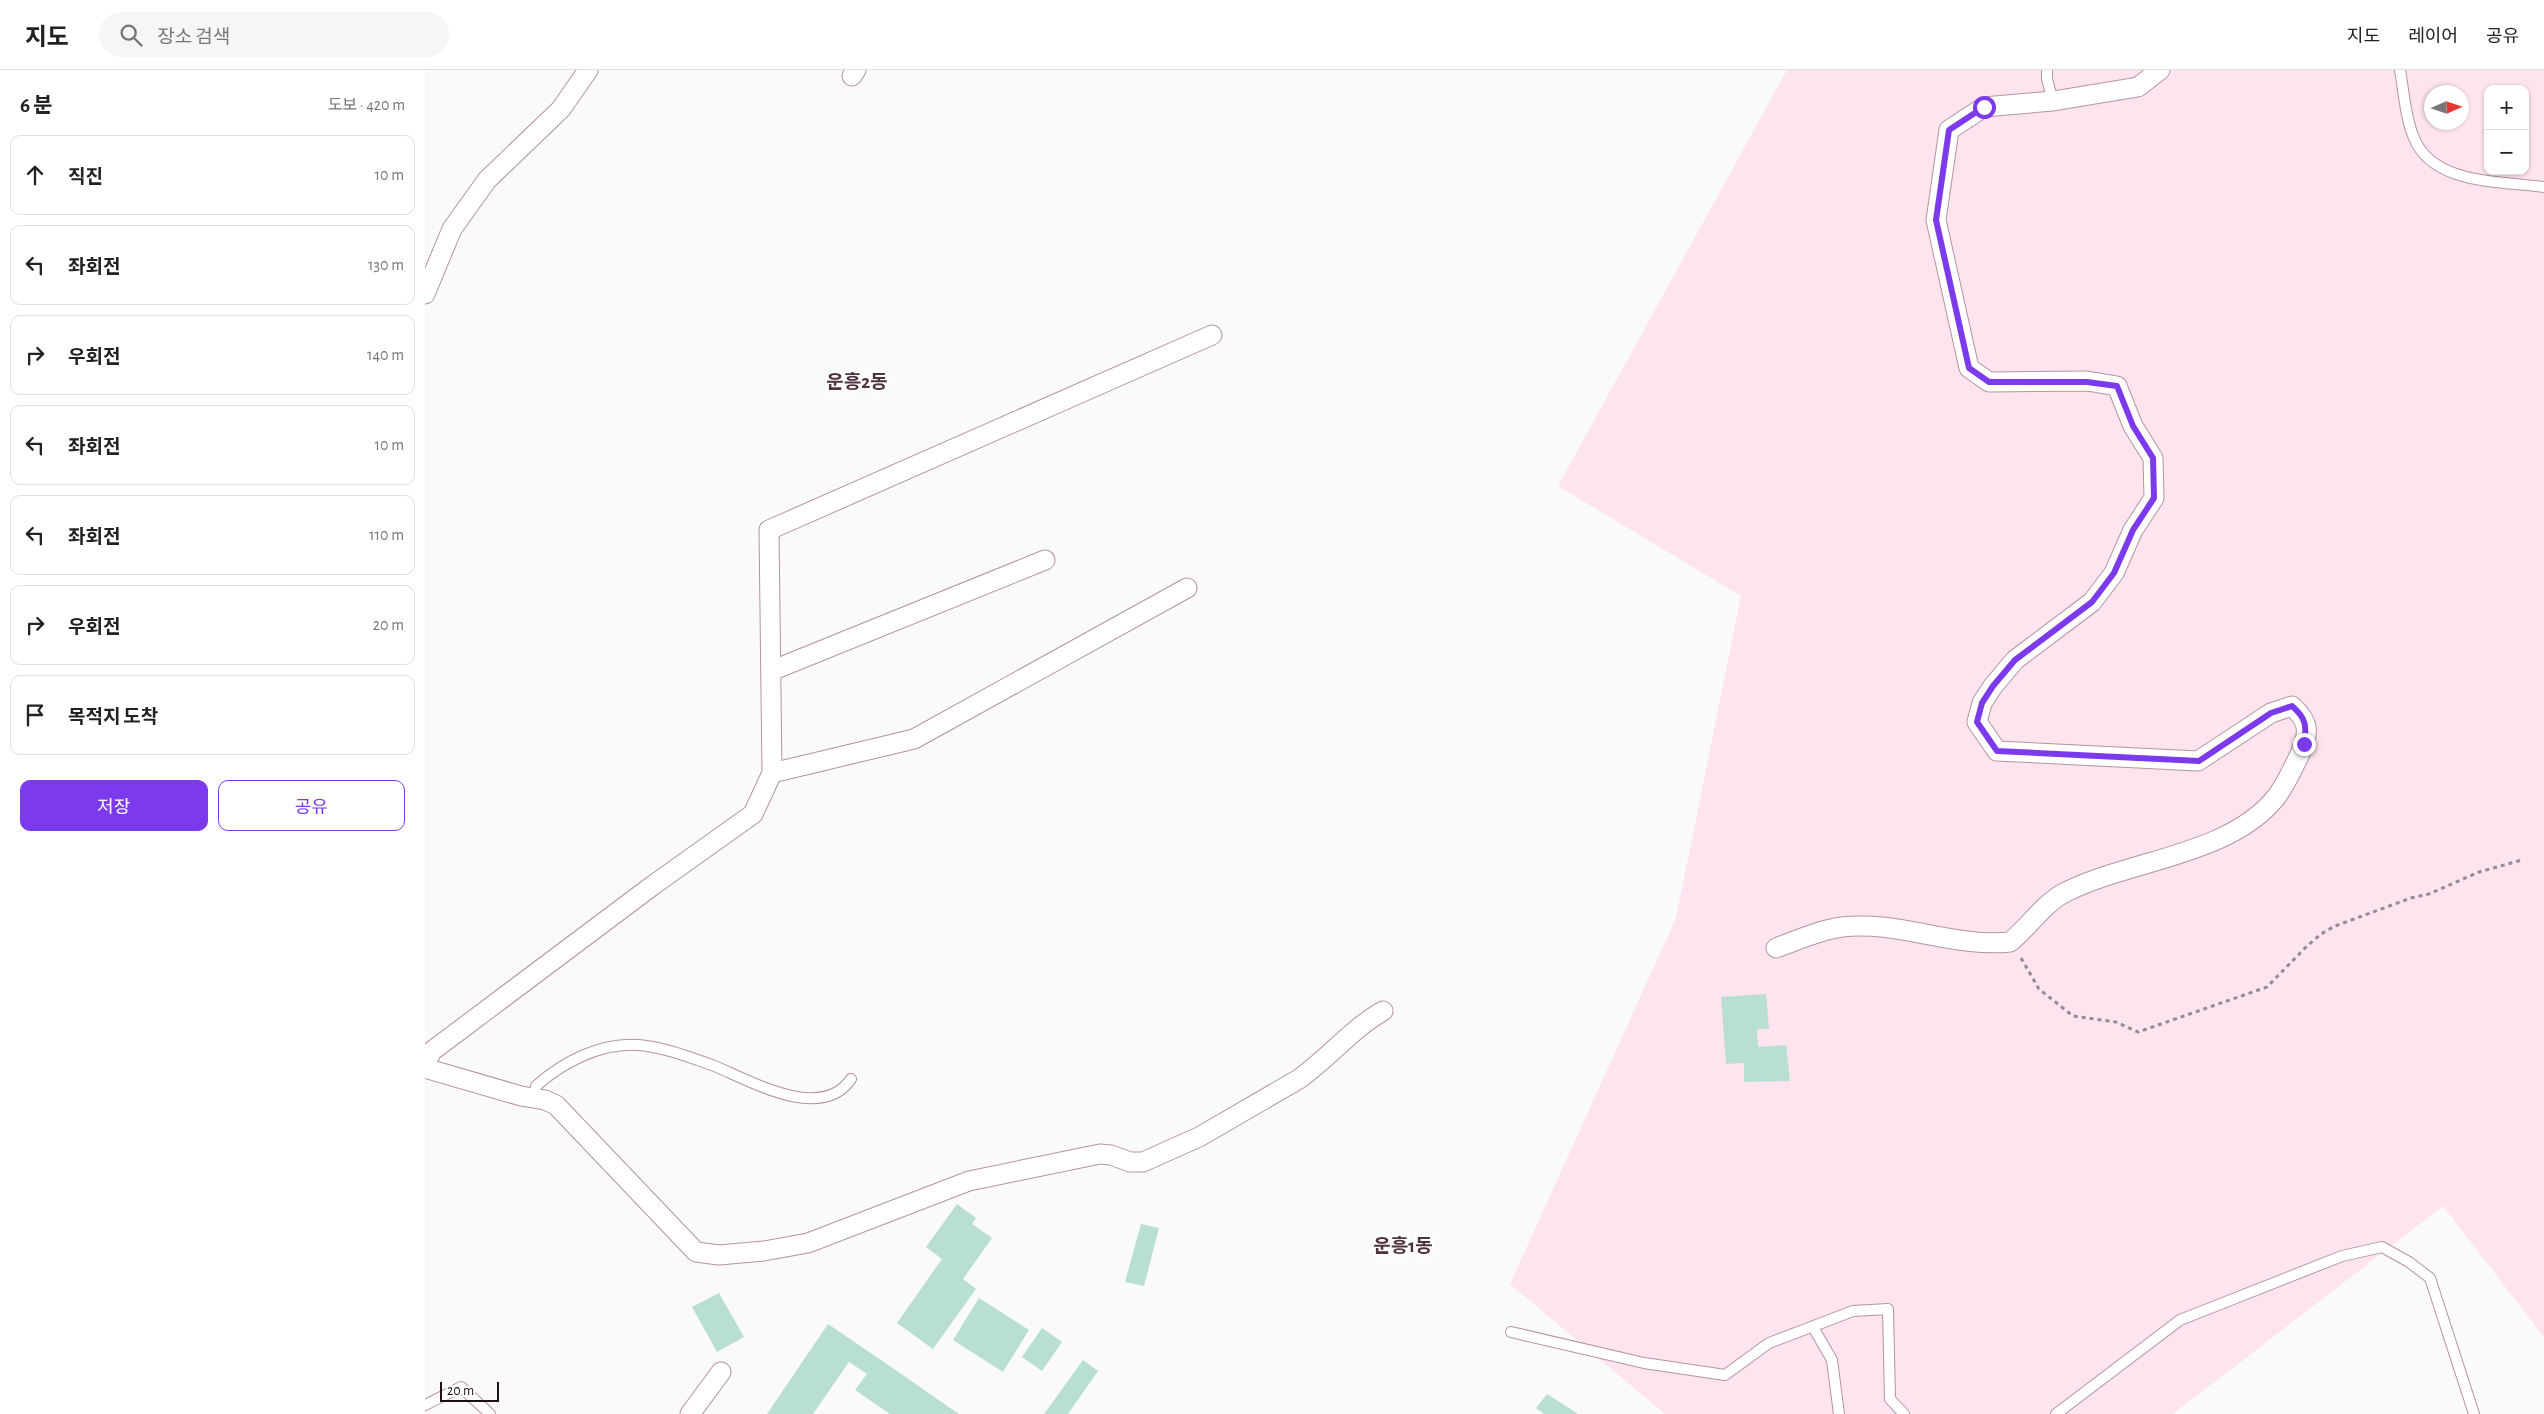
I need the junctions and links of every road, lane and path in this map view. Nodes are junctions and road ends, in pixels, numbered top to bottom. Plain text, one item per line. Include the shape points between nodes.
1 (588, 70) edge
2 (2047, 70) edge
3 (2160, 70) edge
4 (2400, 70) edge
5 (2053, 101) junction
6 (2544, 186) edge
7 (425, 294) edge
8 (1212, 335) dead end
9 (1045, 560) dead end
10 (1187, 588) dead end
11 (771, 671) junction
12 (772, 772) junction
13 (2522, 860) dead end
14 (2011, 942) junction
15 (1776, 948) dead end
16 (1383, 1011) dead end
17 (425, 1066) edge
18 (851, 1079) dead end
19 (534, 1098) junction
20 (1813, 1327) junction
21 (1511, 1332) dead end
22 (721, 1372) dead end
23 (425, 1405) edge
24 (490, 1414) edge
25 (690, 1414) edge
26 (1839, 1414) edge
27 (1904, 1414) edge
28 (2056, 1414) edge
29 (2474, 1414) edge

1 - 7 street via 561,109 487,180 452,229
2 - 5 lane
3 - 5 street via 2138,87
4 - 6 lane via 2414,139 2432,161 2455,175
5 - 14 street via 1984,107 1949,130 1936,220 1969,368 1989,382 2087,382 2117,386 2133,426 2153,458 2154,498 2133,530 2114,573 2092,602 2015,660 1982,703 1977,722 1997,751 2199,761 2271,713 2292,706 2304,716 2307,729 2304,744 2288,779 2263,811 2238,828 2199,846 2064,893
8 - 11 street via 769,530
9 - 11 street
10 - 12 street via 914,739
11 - 12 street
12 - 17 street via 753,814 432,1051
13 - 14 path via 2479,872 2429,894 2335,926 2314,941 2267,987 2139,1032 2116,1022 2073,1016 2039,989
14 - 15 street via 1975,942 1864,926 1822,930
16 - 19 street via 1299,1079 1199,1137 1143,1162 1100,1154 969,1181 808,1243 719,1256 696,1252 556,1105
17 - 19 street
18 - 19 lane via 844,1089 833,1095 805,1098 751,1083 712,1065 657,1048 624,1045 602,1049 564,1064 536,1086
20 - 21 lane via 1769,1343 1725,1375 1644,1363
20 - 26 lane via 1832,1360
20 - 27 lane via 1853,1311 1887,1309 1890,1399
22 - 25 street
23 - 24 lane via 461,1387
28 - 29 lane via 2180,1320 2342,1256 2382,1247 2430,1278

